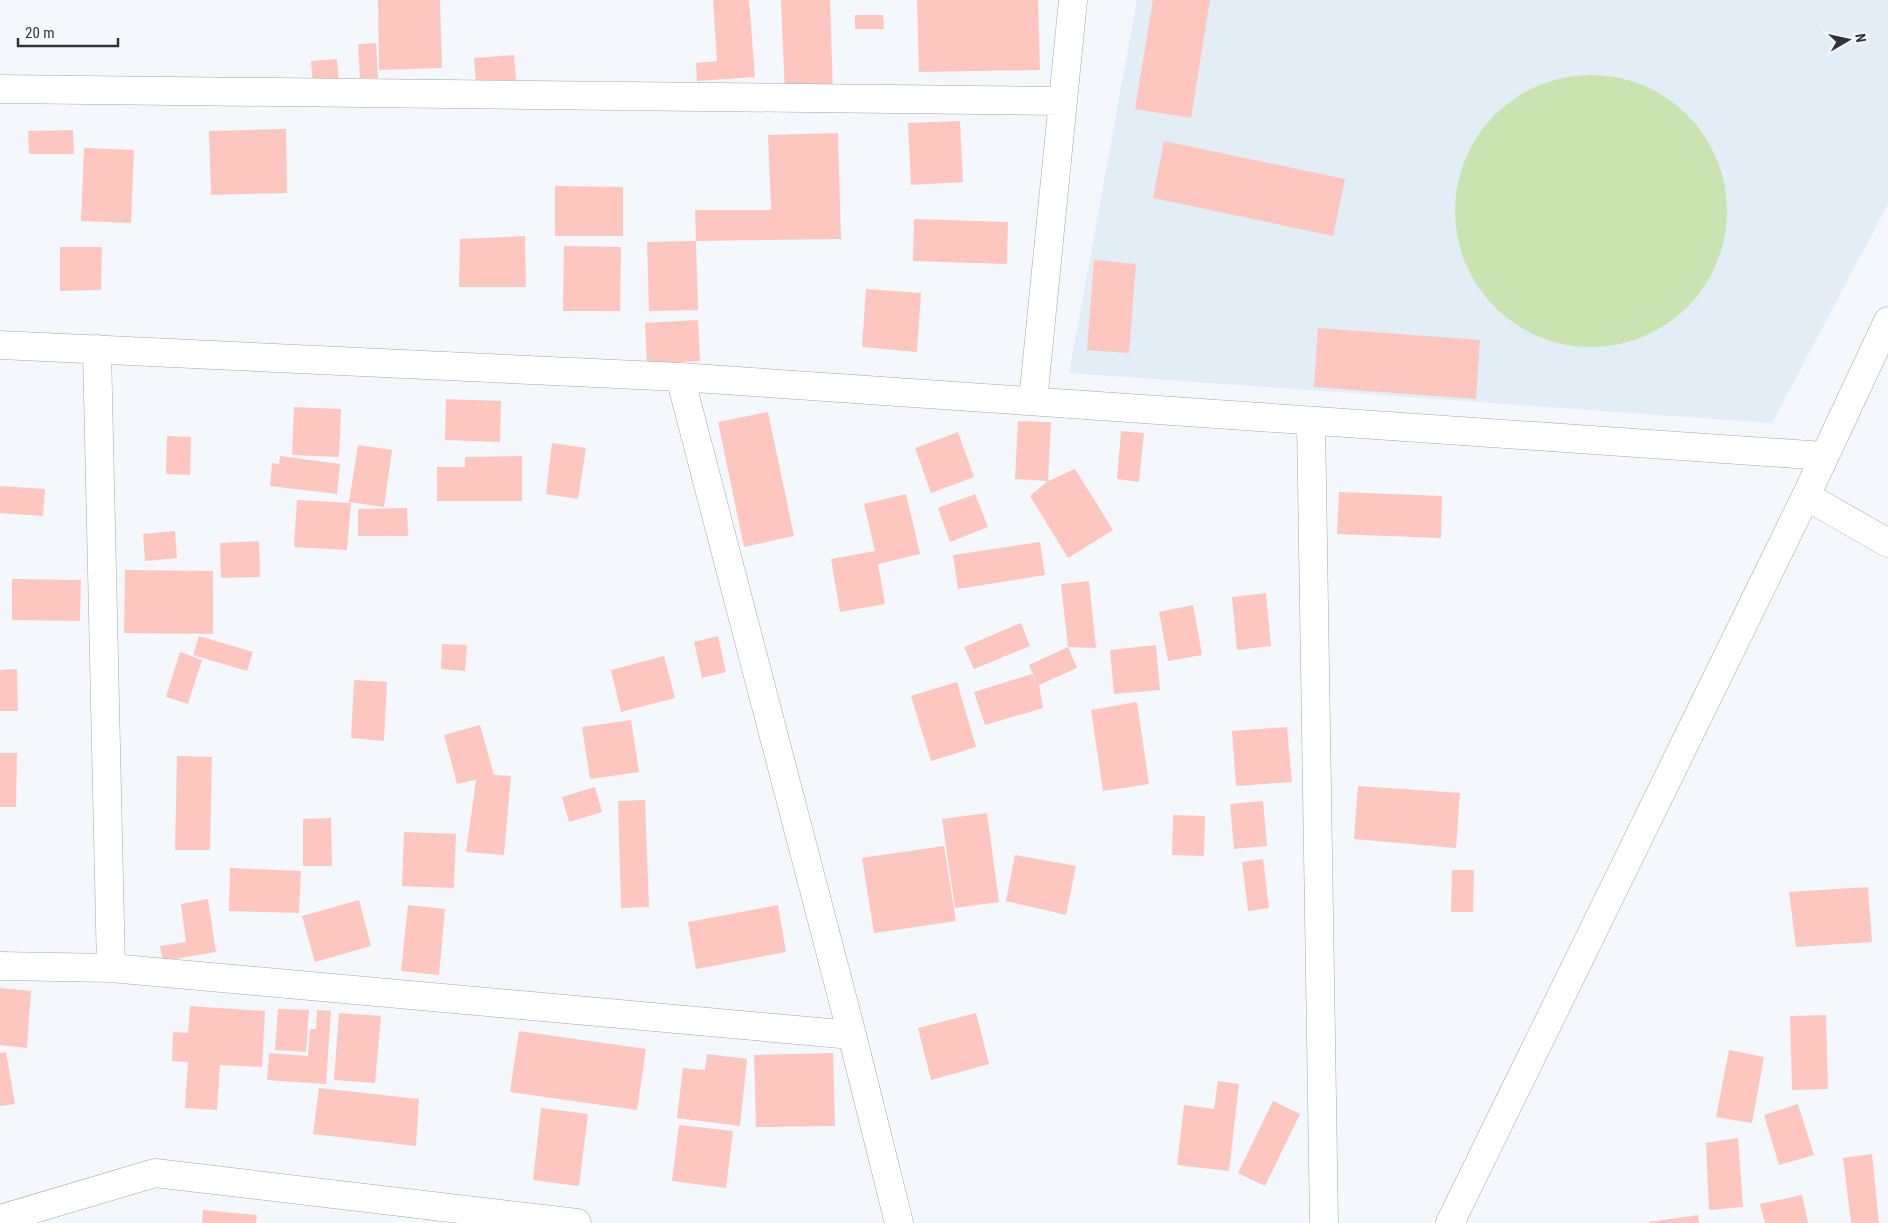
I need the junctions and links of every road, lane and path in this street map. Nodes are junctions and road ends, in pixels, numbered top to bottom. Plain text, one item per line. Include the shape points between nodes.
1 (1073, 0) edge
2 (0, 89) edge
3 (1063, 101) junction
4 (1888, 320) edge
5 (0, 345) edge
6 (97, 349) junction
7 (680, 377) junction
8 (1033, 401) junction
9 (1311, 421) junction
10 (1824, 456) junction
11 (1806, 496) junction
12 (1888, 542) edge
13 (0, 966) edge
14 (111, 968) junction
15 (852, 1035) junction
16 (453, 1216) edge
17 (0, 1219) edge
18 (577, 1223) edge
19 (899, 1223) edge
20 (1324, 1223) edge
21 (1450, 1223) edge

1 - 3 street
2 - 3 street
3 - 8 street
4 - 10 street
5 - 6 street
6 - 7 street
6 - 14 street
7 - 8 street
7 - 15 street
8 - 9 street
9 - 10 street
9 - 20 street
10 - 11 street
11 - 12 street
11 - 21 street
13 - 14 street
14 - 15 street
15 - 19 street
16 - 17 street via 156,1173
16 - 18 street

